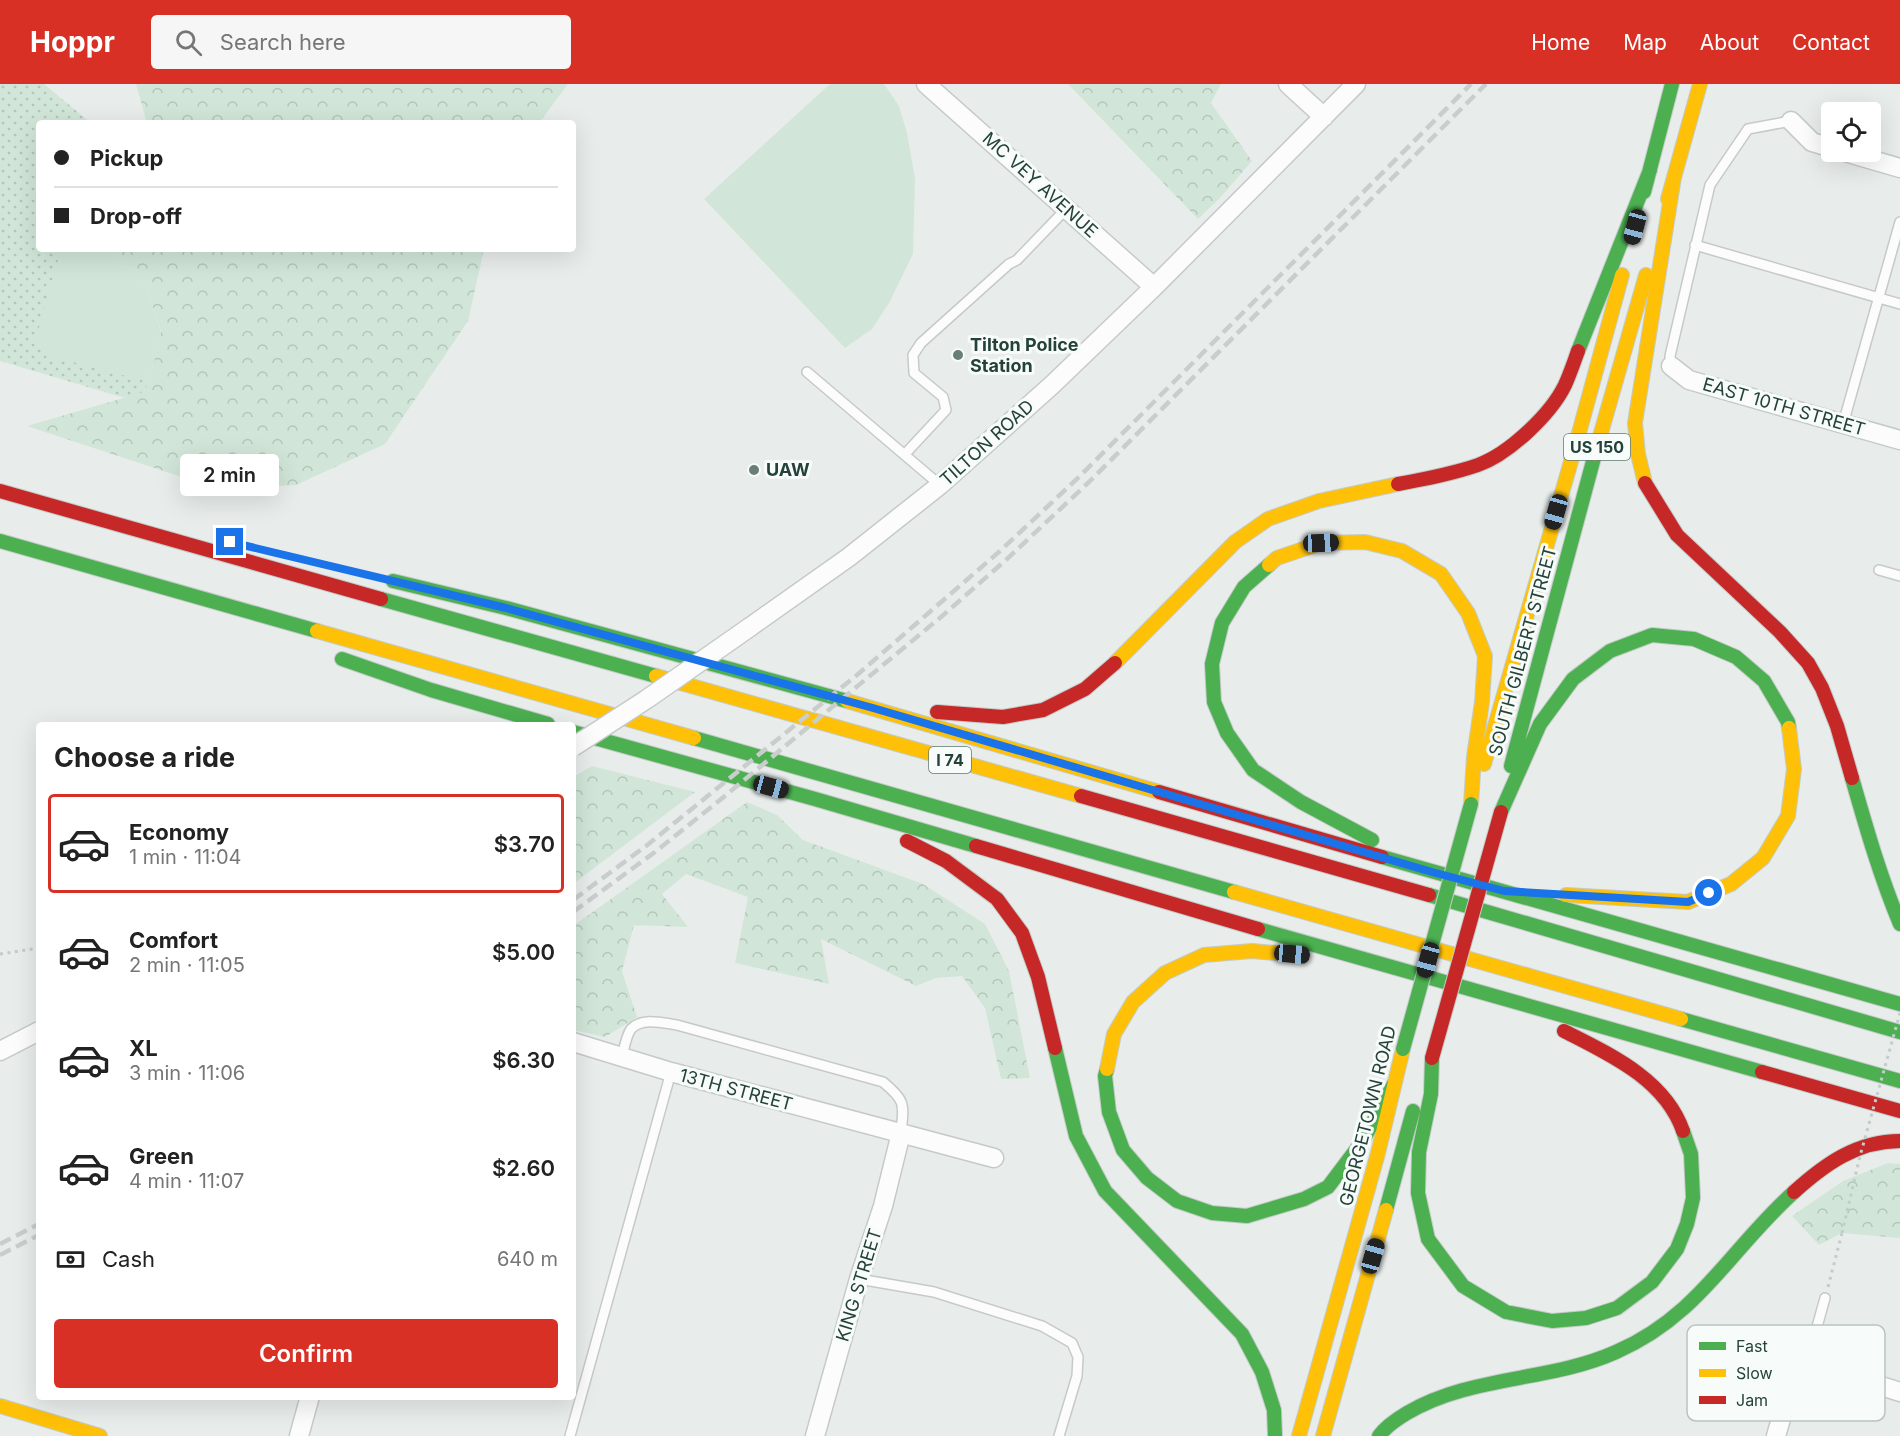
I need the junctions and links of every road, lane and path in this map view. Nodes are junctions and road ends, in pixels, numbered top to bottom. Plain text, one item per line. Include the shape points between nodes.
1 (926, 84) edge
2 (1288, 84) edge
3 (1356, 84) edge
4 (1672, 84) edge
5 (1700, 84) edge
6 (1324, 117) junction
7 (1791, 122) joint
8 (1821, 145) edge
9 (1879, 162) edge
10 (1900, 168) edge
11 (1650, 170) junction
12 (1674, 177) junction
13 (1067, 208) junction
14 (1900, 222) edge
15 (1695, 245) junction
16 (1154, 287) junction
17 (1878, 298) junction
18 (1900, 304) edge
19 (1671, 366) joint
20 (807, 372) dead end
21 (1843, 424) junction
22 (1900, 440) edge
23 (905, 454) junction
24 (940, 485) junction
25 (0, 489) edge
26 (0, 541) edge
27 (230, 542) dead end
28 (1879, 570) dead end
29 (119, 574) junction
30 (1900, 576) edge
31 (380, 578) dead end
32 (253, 627) dead end
33 (331, 655) dead end
34 (873, 708) junction
35 (541, 722) edge
36 (576, 733) edge
37 (576, 745) edge
38 (815, 799) junction
39 (1471, 804) junction
40 (1501, 812) junction
41 (1432, 872) junction
42 (1504, 891) junction
43 (1900, 924) edge
44 (36, 948) edge
45 (0, 954) edge
46 (1370, 961) junction
47 (1492, 996) junction
48 (1900, 1004) edge
49 (1900, 1014) edge
50 (1900, 1032) edge
51 (36, 1033) edge
52 (576, 1043) edge
53 (0, 1051) edge
54 (622, 1057) junction
55 (1432, 1058) junction
56 (671, 1072) junction
57 (1900, 1081) edge
58 (1394, 1084) junction
59 (1900, 1111) edge
60 (901, 1133) junction
61 (1900, 1141) edge
62 (994, 1158) dead end
63 (859, 1279) junction
64 (1825, 1298) joint
65 (1815, 1325) edge
66 (1885, 1387) edge
67 (1900, 1392) edge
68 (309, 1400) edge
69 (0, 1406) edge
70 (1781, 1421) edge
71 (100, 1436) edge
72 (299, 1436) edge
73 (570, 1436) edge
74 (815, 1436) edge
75 (1059, 1436) edge
76 (1275, 1436) edge
77 (1299, 1436) edge
78 (1323, 1436) edge
79 (1379, 1436) edge
80 (1776, 1436) edge

1 - 13 street, MC VEY AVENUE
2 - 6 street
3 - 6 street, TILTON ROAD
4 - 11 main road, SOUTH GILBERT STREET / US 150
5 - 12 main road, SOUTH GILBERT STREET / US 150
6 - 16 street, TILTON ROAD
7 - 8 street via 1812,142
7 - 15 lane via 1748,129 1710,185
9 - 10 street
11 - 34 main road via 1564,387 1535,426 1509,447 1471,467 1319,501 1268,519 1235,542 1124,656 1085,689 1044,710 1003,717
11 - 39 main road, SOUTH GILBERT STREET / US 150
12 - 40 main road, SOUTH GILBERT STREET / US 150 via 1515,746
12 - 43 main road via 1635,423 1646,485 1677,535 1808,663 1837,726 1870,842
13 - 16 street, MC VEY AVENUE
13 - 23 lane via 1017,260 921,343 913,355 914,373 943,397 946,410
14 - 17 lane
15 - 17 lane
15 - 19 lane
16 - 24 street, TILTON ROAD
17 - 18 lane
17 - 21 lane
19 - 21 street, EAST 10TH STREET via 1689,380
20 - 23 lane
21 - 22 street, EAST 10TH STREET
23 - 24 lane
24 - 37 street, TILTON ROAD, bridge via 849,557
25 - 27 main road
25 - 50 main road, I 74
26 - 29 main road
28 - 30 lane
29 - 32 main road
29 - 57 main road
31 - 34 main road via 506,608
33 - 35 main road
34 - 41 main road
36 - 38 main road
38 - 46 main road
38 - 76 main road via 946,861 997,898 1022,933 1038,977 1076,1136 1091,1167 1105,1191 1242,1334 1262,1372 1274,1410
39 - 41 main road via 1485,656 1468,613 1441,574 1402,551 1365,542 1321,543 1277,558 1244,586 1222,623 1212,664 1214,702 1227,733 1253,770 1301,802
39 - 58 main road, GEORGETOWN ROAD / US 150, bridge
40 - 42 main road via 1540,724 1573,679 1610,651 1652,635 1694,639 1736,657 1764,681 1788,722 1794,769 1788,816 1763,858 1731,884 1688,902
40 - 55 main road, US 150, bridge
41 - 42 main road
42 - 48 main road
44 - 45 path
46 - 47 main road
46 - 58 main road via 1252,951 1204,955 1165,973 1133,1002 1114,1035 1105,1076 1109,1112 1123,1150 1147,1178 1178,1202 1212,1213 1247,1216 1304,1199 1328,1187 1362,1142
47 - 55 main road via 1631,1068 1660,1092 1679,1120 1691,1154 1694,1198 1677,1249 1652,1282 1617,1308 1586,1318 1552,1321 1506,1311 1462,1286 1428,1239 1418,1193 1419,1152 1431,1094
47 - 59 main road
49 - 64 path, bridge
51 - 53 street
52 - 54 street, 13TH STREET
54 - 56 street, 13TH STREET
54 - 60 lane via 630,1030 640,1022 689,1028 883,1082 899,1096 903,1111
55 - 78 main road, US 150 via 1417,1096
56 - 60 street, 13TH STREET
56 - 73 lane
58 - 77 main road, GEORGETOWN ROAD / US 150
60 - 62 street, 13TH STREET
60 - 63 street, KING STREET
61 - 79 main road via 1874,1143 1812,1175 1691,1301 1666,1324 1625,1348 1581,1364 1440,1396 1411,1410
63 - 74 street, KING STREET
63 - 75 lane via 934,1292 1042,1326 1072,1343 1078,1357 1077,1376
64 - 65 lane
66 - 67 street
68 - 72 street
69 - 71 main road
70 - 80 street

